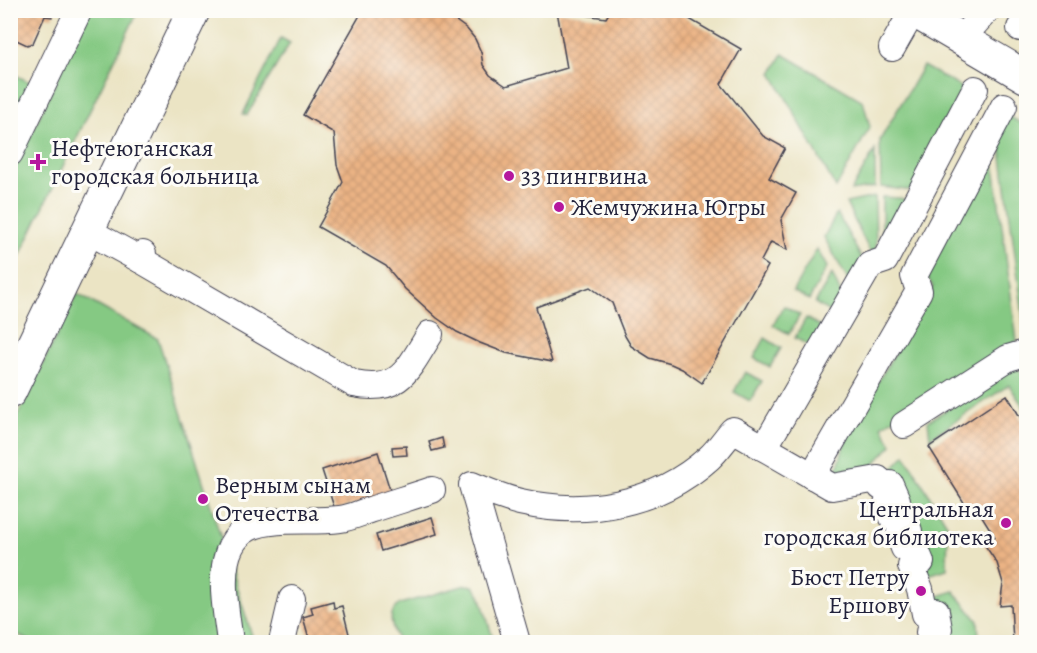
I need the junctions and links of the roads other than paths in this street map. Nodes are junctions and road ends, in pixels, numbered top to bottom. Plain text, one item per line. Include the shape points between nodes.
1 (79, 10) edge
2 (194, 10) edge
3 (987, 10) edge
4 (912, 11) edge
5 (961, 39) junction
6 (892, 48) dead end
7 (1026, 77) edge
8 (975, 89) dead end
9 (1004, 106) dead end
10 (10, 153) edge
11 (88, 231) junction
12 (430, 334) dead end
13 (1026, 356) edge
14 (13, 382) edge
15 (904, 424) dead end
16 (764, 448) junction
17 (812, 476) junction
18 (432, 490) dead end
19 (292, 599) dead end
20 (230, 642) edge
21 (282, 642) edge
22 (517, 642) edge
23 (931, 642) edge

1 - 10 street
2 - 11 main road
3 - 5 street
4 - 5 main road
4 - 6 street
5 - 7 main road
8 - 16 street via 885,260 870,265
9 - 17 street via 914,276 918,291
11 - 12 street via 142,257 354,384 372,388 390,384 405,373
11 - 14 main road
13 - 15 street via 1008,358
16 - 17 street
16 - 22 street via 733,430 710,458 685,476 655,494 623,504 557,509 517,501 472,485
17 - 23 street via 832,487 878,479 881,487 890,484 897,500 887,504 893,518 902,514 909,531 899,535 904,548 914,544 921,562 911,566 925,614 936,612 939,629 929,632
18 - 20 street via 340,519 267,522 239,536 230,547 222,579
19 - 21 street

